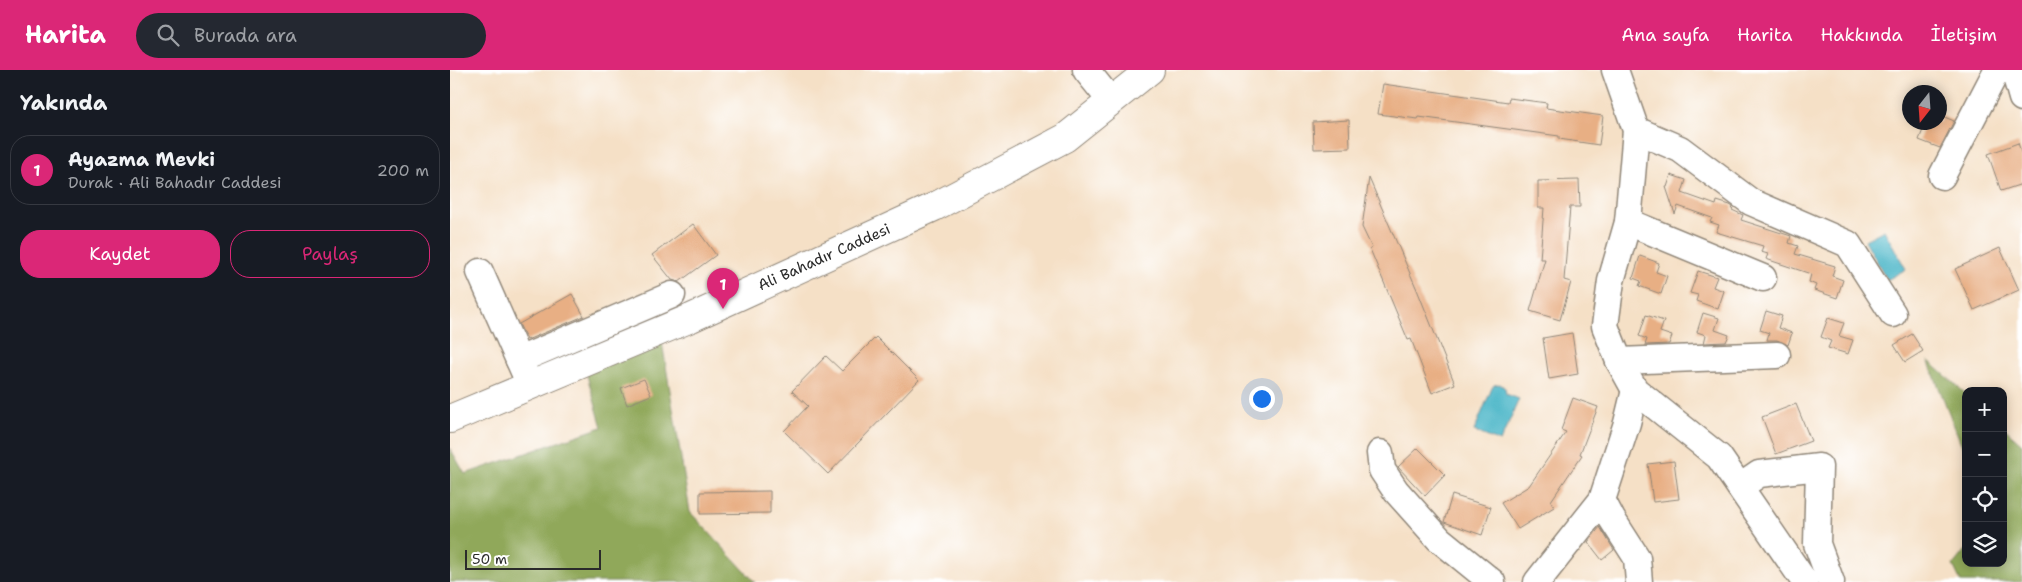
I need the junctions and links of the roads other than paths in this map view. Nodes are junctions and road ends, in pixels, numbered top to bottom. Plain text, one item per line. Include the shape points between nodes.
1 (1086, 70) edge
2 (1150, 70) edge
3 (1615, 70) edge
4 (1997, 70) edge
5 (2014, 70) edge
6 (2022, 98) edge
7 (1111, 101) junction
8 (1636, 130) junction
9 (1942, 176) dead end
10 (1628, 222) junction
11 (480, 272) dead end
12 (1763, 278) dead end
13 (672, 295) dead end
14 (1893, 314) dead end
15 (1777, 355) dead end
16 (519, 360) junction
17 (1619, 361) junction
18 (531, 385) junction
19 (1635, 390) junction
20 (450, 419) edge
21 (1380, 454) dead end
22 (1740, 487) junction
23 (1602, 500) junction
24 (1492, 582) edge
25 (1538, 582) edge
26 (1639, 582) edge
27 (1805, 582) edge
28 (1831, 582) edge

1 - 7 street
2 - 7 main road, Ali Bahadır Caddesi
3 - 8 street
4 - 9 street
5 - 6 street
7 - 18 main road, Ali Bahadır Caddesi via 1065,138 934,207 700,314
8 - 10 street
8 - 14 street via 1680,149 1751,202 1848,244
10 - 12 street
10 - 17 street via 1611,281 1605,326
11 - 16 street
13 - 16 street
15 - 17 street
16 - 18 street
17 - 19 street
18 - 20 main road, Ali Bahadır Caddesi
19 - 22 street via 1719,457
19 - 23 street
21 - 24 street via 1382,470 1396,491 1439,539
22 - 27 street
22 - 28 street via 1759,474 1819,467 1817,544
23 - 25 street
23 - 26 street via 1638,558

